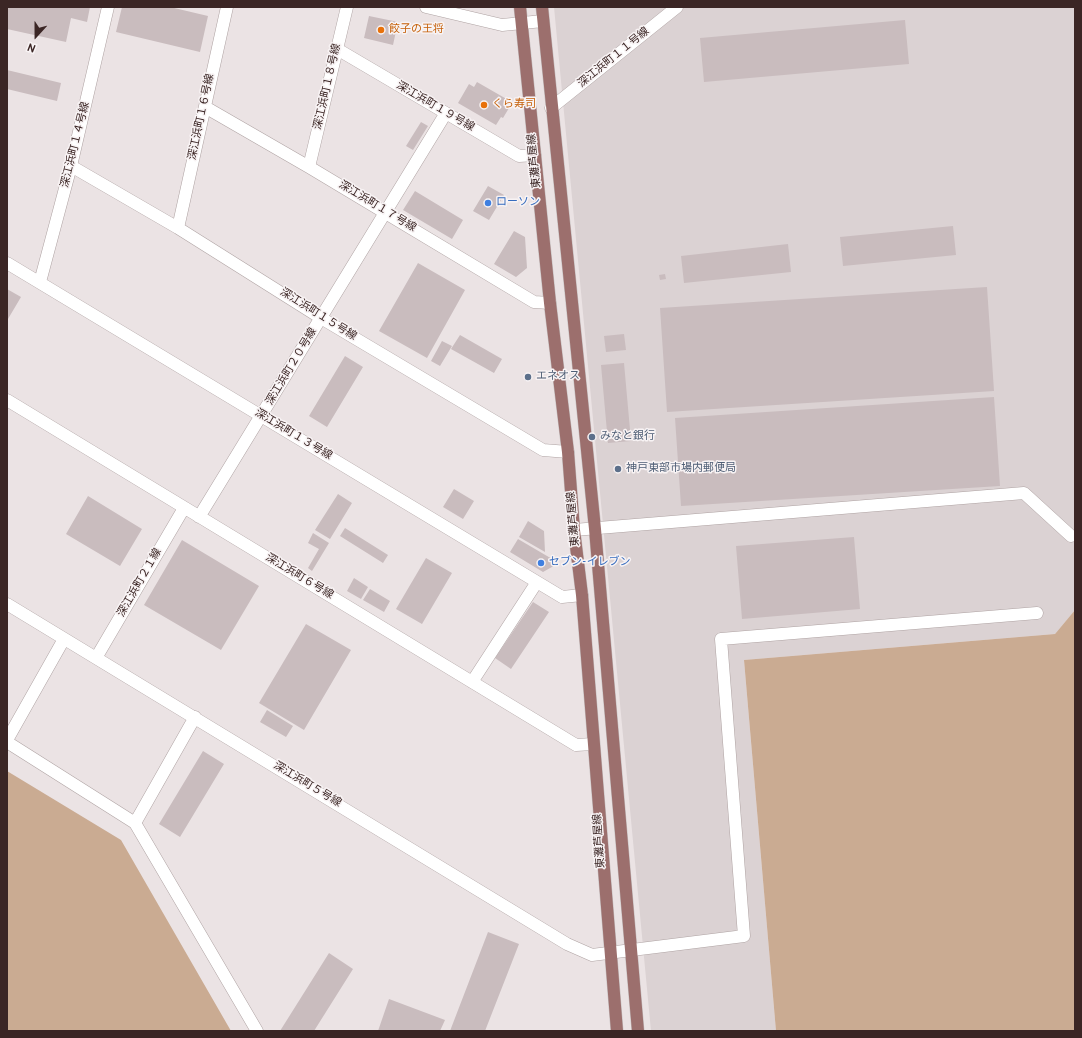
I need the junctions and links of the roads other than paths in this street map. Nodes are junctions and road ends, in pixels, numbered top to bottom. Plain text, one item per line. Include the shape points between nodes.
1 (108, 7) edge
2 (226, 7) edge
3 (347, 7) edge
4 (426, 7) edge
5 (520, 7) edge
6 (542, 7) edge
7 (677, 7) edge
8 (543, 21) junction
9 (522, 24) junction
10 (337, 50) junction
11 (205, 107) junction
12 (552, 108) junction
13 (446, 113) junction
14 (535, 155) junction
15 (72, 166) junction
16 (309, 167) junction
17 (385, 212) junction
18 (178, 228) junction
19 (7, 263) edge
20 (40, 282) junction
21 (550, 303) junction
22 (321, 318) junction
23 (7, 400) edge
24 (262, 416) junction
25 (568, 452) junction
26 (184, 508) junction
27 (199, 517) junction
28 (595, 529) junction
29 (574, 530) junction
30 (1071, 536) dead end
31 (537, 582) junction
32 (582, 595) junction
33 (7, 604) edge
34 (1038, 613) dead end
35 (64, 639) junction
36 (96, 658) junction
37 (472, 682) junction
38 (195, 717) junction
39 (7, 741) edge
40 (593, 744) junction
41 (135, 823) junction
42 (631, 950) junction
43 (609, 953) junction
44 (257, 1031) edge
45 (617, 1031) edge
46 (638, 1031) edge

1 - 15 street, 深江浜町１４号線
2 - 11 street, 深江浜町１６号線
3 - 10 street, 深江浜町１８号線
4 - 9 street via 502,25
5 - 9 main road, 東灘芦屋線
6 - 8 main road, 東灘芦屋線
7 - 12 street, 深江浜町１１号線
8 - 9 street
8 - 12 main road, 東灘芦屋線
9 - 14 main road, 東灘芦屋線
10 - 13 street, 深江浜町１９号線
10 - 16 street, 深江浜町１８号線
11 - 16 street, 深江浜町１７号線
11 - 18 street, 深江浜町１６号線
12 - 28 main road, 東灘芦屋線
13 - 14 street, 深江浜町１９号線 via 519,156
13 - 17 street, 深江浜町２０号線
14 - 21 main road, 東灘芦屋線
15 - 18 street, 深江浜町１５号線
15 - 20 street, 深江浜町１４号線
16 - 17 street, 深江浜町１７号線
17 - 21 street, 深江浜町１７号線 via 534,302
17 - 22 street, 深江浜町２０号線
18 - 22 street, 深江浜町１５号線
19 - 20 street, 深江浜町１３号線
20 - 24 street, 深江浜町１３号線
21 - 25 main road, 東灘芦屋線
22 - 24 street, 深江浜町２０号線
22 - 25 street, 深江浜町１５号線 via 543,450
23 - 26 street, 深江浜町６号線
24 - 27 street, 深江浜町２０号線
24 - 31 street, 深江浜町１３号線
25 - 29 main road, 東灘芦屋線
26 - 27 street, 深江浜町６号線
26 - 36 street, 深江浜町２１線
27 - 37 street, 深江浜町６号線
28 - 29 street
28 - 30 street via 1024,493
28 - 42 main road, 東灘芦屋線
29 - 32 main road, 東灘芦屋線
31 - 32 street, 深江浜町１３号線 via 562,597
31 - 37 street
32 - 40 main road, 東灘芦屋線
33 - 35 street, 深江浜町５号線
34 - 42 street, 深江浜町５号線 via 721,638 744,936
35 - 36 street, 深江浜町５号線
35 - 39 street
36 - 38 street, 深江浜町５号線
37 - 40 street, 深江浜町６号線 via 576,745
38 - 41 street
38 - 43 street, 深江浜町５号線 via 567,944 592,955
39 - 41 street
40 - 43 main road, 東灘芦屋線
41 - 44 street
42 - 43 street, 深江浜町５号線
42 - 46 main road, 東灘芦屋線
43 - 45 main road, 東灘芦屋線

